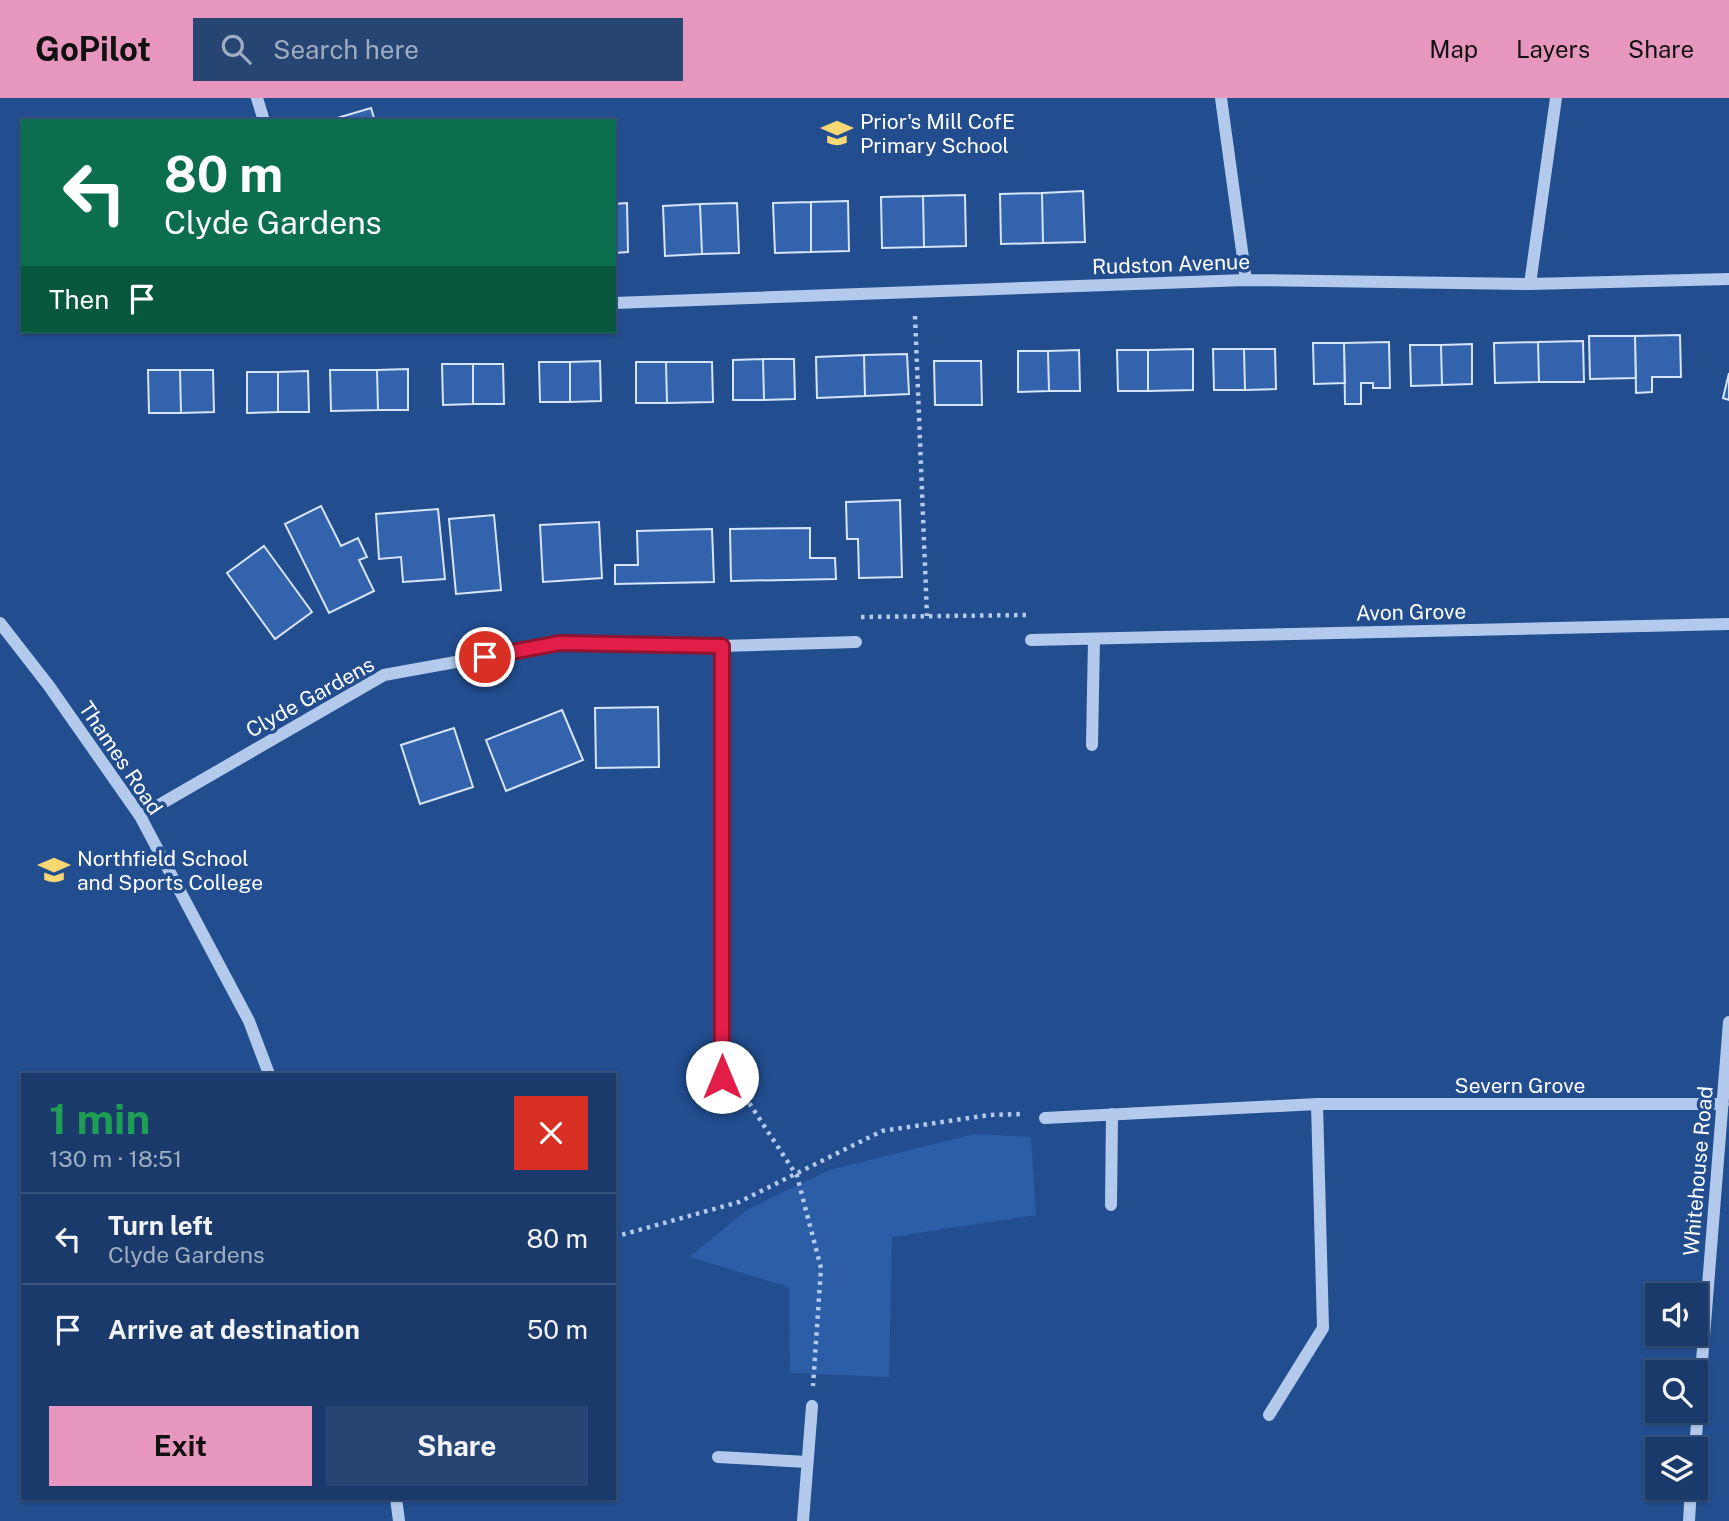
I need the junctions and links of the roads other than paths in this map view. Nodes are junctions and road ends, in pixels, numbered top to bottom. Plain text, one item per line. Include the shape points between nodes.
1 (257, 98) edge
2 (1221, 98) edge
3 (1556, 98) edge
4 (263, 119) edge
5 (1729, 279) edge
6 (1246, 280) junction
7 (1530, 284) junction
8 (616, 303) edge
9 (0, 623) edge
10 (1729, 624) edge
11 (1094, 639) junction
12 (1031, 640) road end
13 (856, 642) road end
14 (722, 646) junction
15 (1092, 744) dead end
16 (140, 816) junction
17 (1729, 1022) edge
18 (269, 1073) edge
19 (722, 1077) road end
20 (1317, 1104) junction
21 (1723, 1104) junction
22 (1112, 1114) junction
23 (1045, 1118) dead end
24 (1111, 1205) dead end
25 (812, 1406) road end
26 (1269, 1415) dead end
27 (1696, 1437) edge
28 (718, 1457) dead end
29 (807, 1462) junction
30 (396, 1500) edge
31 (1690, 1500) edge
32 (399, 1521) edge
33 (803, 1521) edge
34 (1689, 1521) edge

1 - 4 street
2 - 6 street
3 - 7 street
5 - 7 street, Rudston Avenue
6 - 7 street, Rudston Avenue
6 - 8 street, Rudston Avenue
9 - 16 street, Thames Road
10 - 11 street, Avon Grove
11 - 12 street, Avon Grove
11 - 15 street
13 - 14 street, Clyde Gardens
14 - 16 street, Clyde Gardens via 560,643 384,675
14 - 19 street
16 - 18 street, Thames Road via 249,1021
17 - 21 street, Whitehouse Road
20 - 21 street, Severn Grove
20 - 22 street, Severn Grove
20 - 26 street via 1323,1328
21 - 27 street, Whitehouse Road
22 - 23 street, Severn Grove
22 - 24 street
25 - 29 street
28 - 29 street
29 - 33 street
30 - 32 street
31 - 34 street

